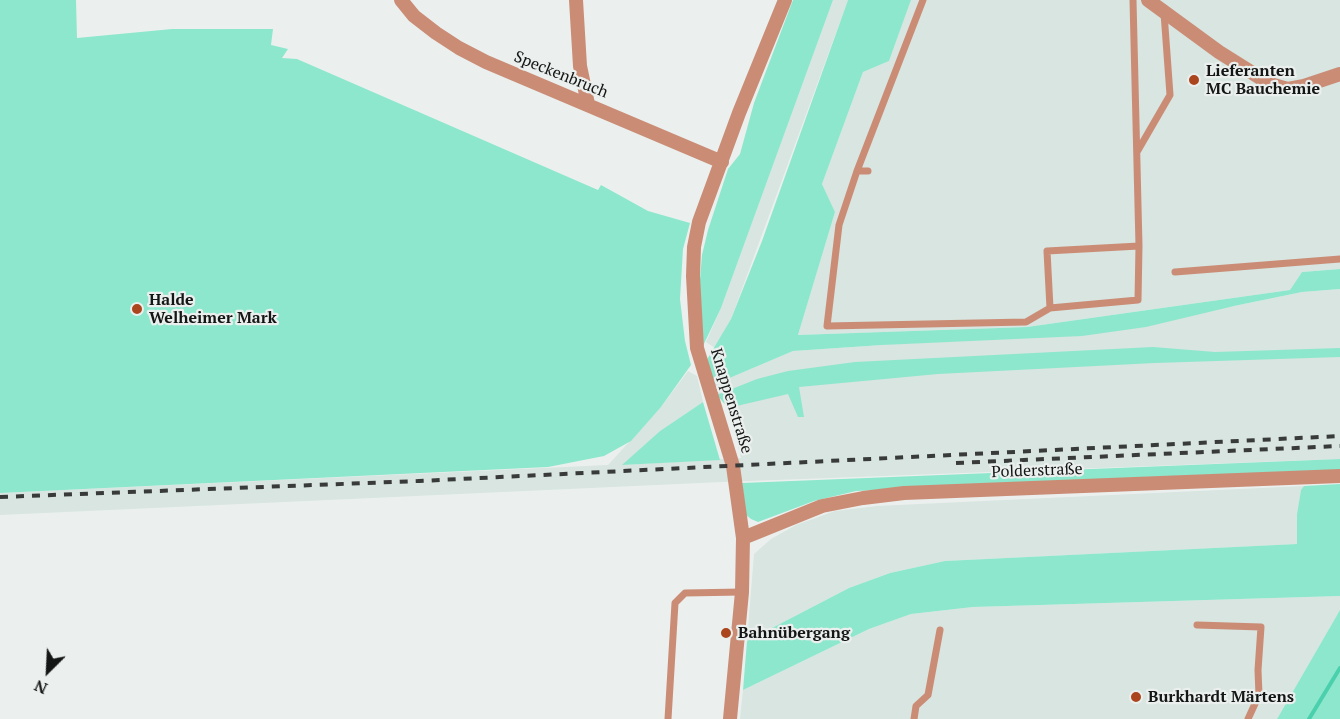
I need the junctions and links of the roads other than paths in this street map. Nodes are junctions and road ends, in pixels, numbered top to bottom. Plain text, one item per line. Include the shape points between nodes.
1 (401, 0) edge
2 (576, 0) edge
3 (785, 0) edge
4 (923, 0) edge
5 (1133, 0) edge
6 (1148, 0) edge
7 (1164, 11) junction
8 (1340, 74) edge
9 (588, 104) junction
10 (1137, 152) junction
11 (722, 162) junction
12 (857, 171) junction
13 (868, 171) dead end
14 (1138, 246) junction
15 (1340, 259) edge
16 (1175, 272) dead end
17 (1050, 308) junction
18 (1340, 476) edge
19 (743, 538) junction
20 (742, 592) junction
21 (1197, 626) dead end
22 (940, 630) dead end
23 (668, 719) edge
24 (730, 719) edge
25 (914, 719) edge
26 (1248, 719) edge

1 - 9 street, Speckenbruch via 414,16 459,48
2 - 9 street via 580,66
3 - 11 street, Knappenstraße
4 - 12 lane
5 - 10 lane
6 - 7 street
7 - 8 street via 1270,84 1304,86
7 - 10 lane via 1170,95
9 - 11 street, Speckenbruch
10 - 14 lane
11 - 19 street, Knappenstraße via 699,222 694,247 696,338 733,466
12 - 13 lane
12 - 17 lane via 839,225 827,326 1026,321
14 - 17 lane via 1138,300
14 - 17 lane via 1047,251
15 - 16 lane
18 - 19 street, Polderstraße via 894,494 822,506
19 - 20 street, Knappenstraße
20 - 23 lane via 685,593 675,603
20 - 24 street, Knappenstraße
21 - 26 lane via 1261,627 1259,694
22 - 25 lane via 928,695 916,706

